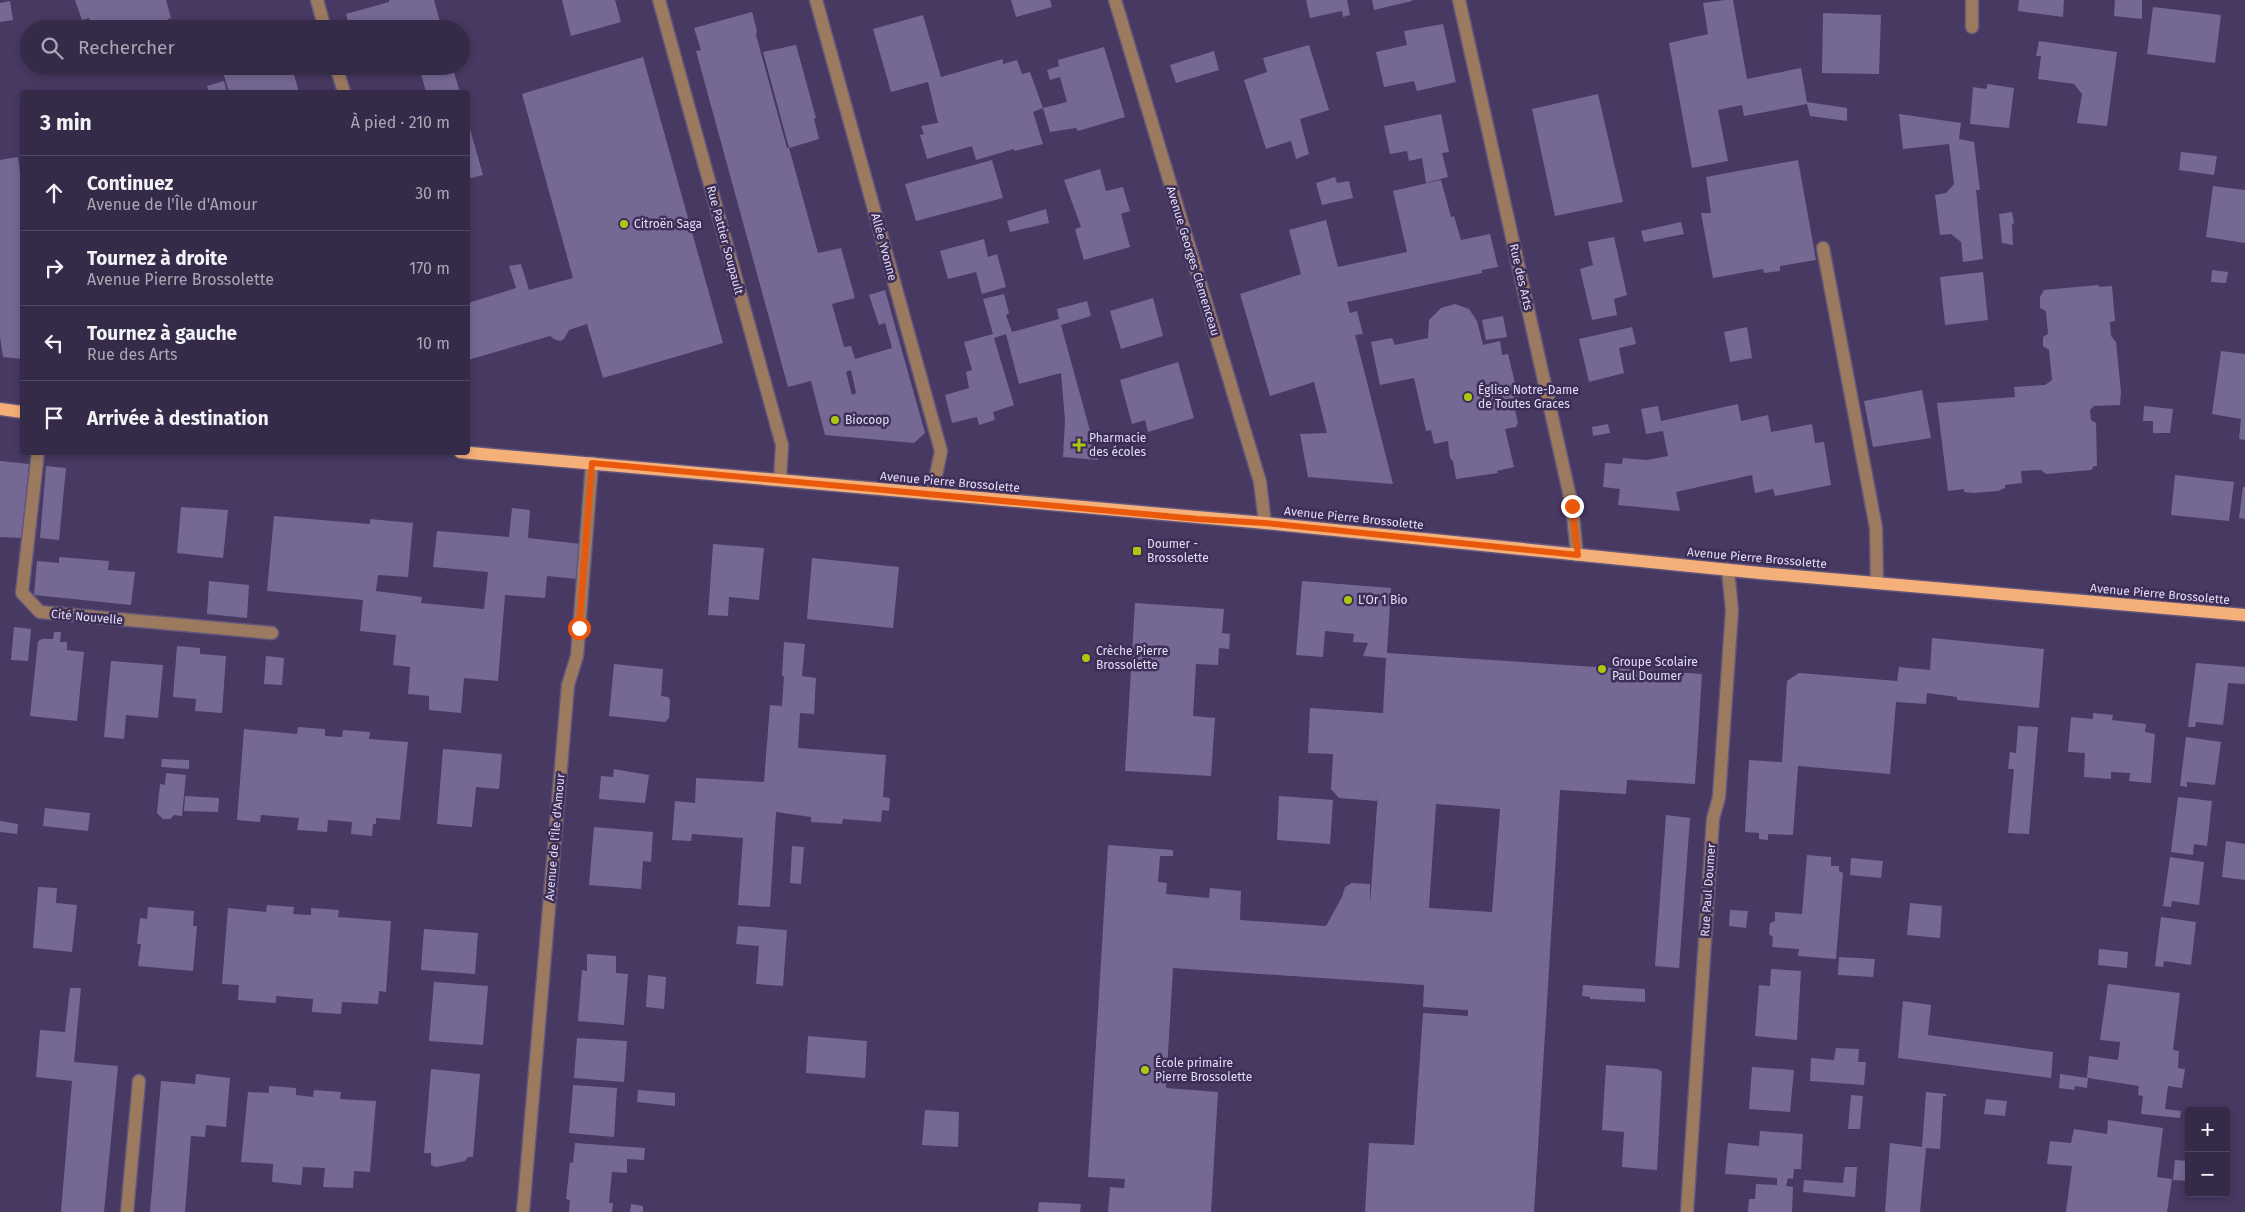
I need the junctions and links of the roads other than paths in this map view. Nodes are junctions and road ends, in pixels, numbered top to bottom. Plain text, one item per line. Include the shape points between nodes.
1 (317, 0) edge
2 (659, 0) edge
3 (816, 0) edge
4 (1114, 0) edge
5 (1459, 0) edge
6 (1972, 0) edge
7 (323, 20) edge
8 (1972, 27) dead end
9 (339, 75) edge
10 (343, 90) edge
11 (1823, 248) dead end
12 (0, 410) edge
13 (20, 412) edge
14 (470, 453) edge
15 (38, 455) edge
16 (592, 463) junction
17 (780, 480) junction
18 (932, 494) junction
19 (1265, 523) junction
20 (1578, 555) junction
21 (1728, 570) junction
22 (1877, 583) junction
23 (2245, 615) edge
24 (272, 633) dead end
25 (139, 1081) dead end
26 (127, 1212) edge
27 (523, 1212) edge
28 (1687, 1212) edge

1 - 7 street
2 - 17 street, Rue Pattier Soupault via 782,445
3 - 18 street, Allée Yvonne via 941,451
4 - 19 street, Avenue Georges Clemenceau via 1260,482
5 - 20 street, Rue des Arts via 1572,506
6 - 8 street
9 - 10 street
11 - 22 street via 1876,528
12 - 13 main road
14 - 16 main road, Avenue Pierre Brossolette
15 - 24 street, Cité Nouvelle via 22,593 40,612
16 - 17 main road, Avenue Pierre Brossolette
16 - 27 street, Avenue de l'Île d'Amour via 577,656 568,684
17 - 18 main road, Avenue Pierre Brossolette
18 - 19 main road, Avenue Pierre Brossolette
19 - 20 main road, Avenue Pierre Brossolette
20 - 21 main road, Avenue Pierre Brossolette
21 - 22 main road, Avenue Pierre Brossolette
21 - 28 street, Rue Paul Doumer via 1732,610 1719,798 1713,819
22 - 23 main road, Avenue Pierre Brossolette
25 - 26 street

